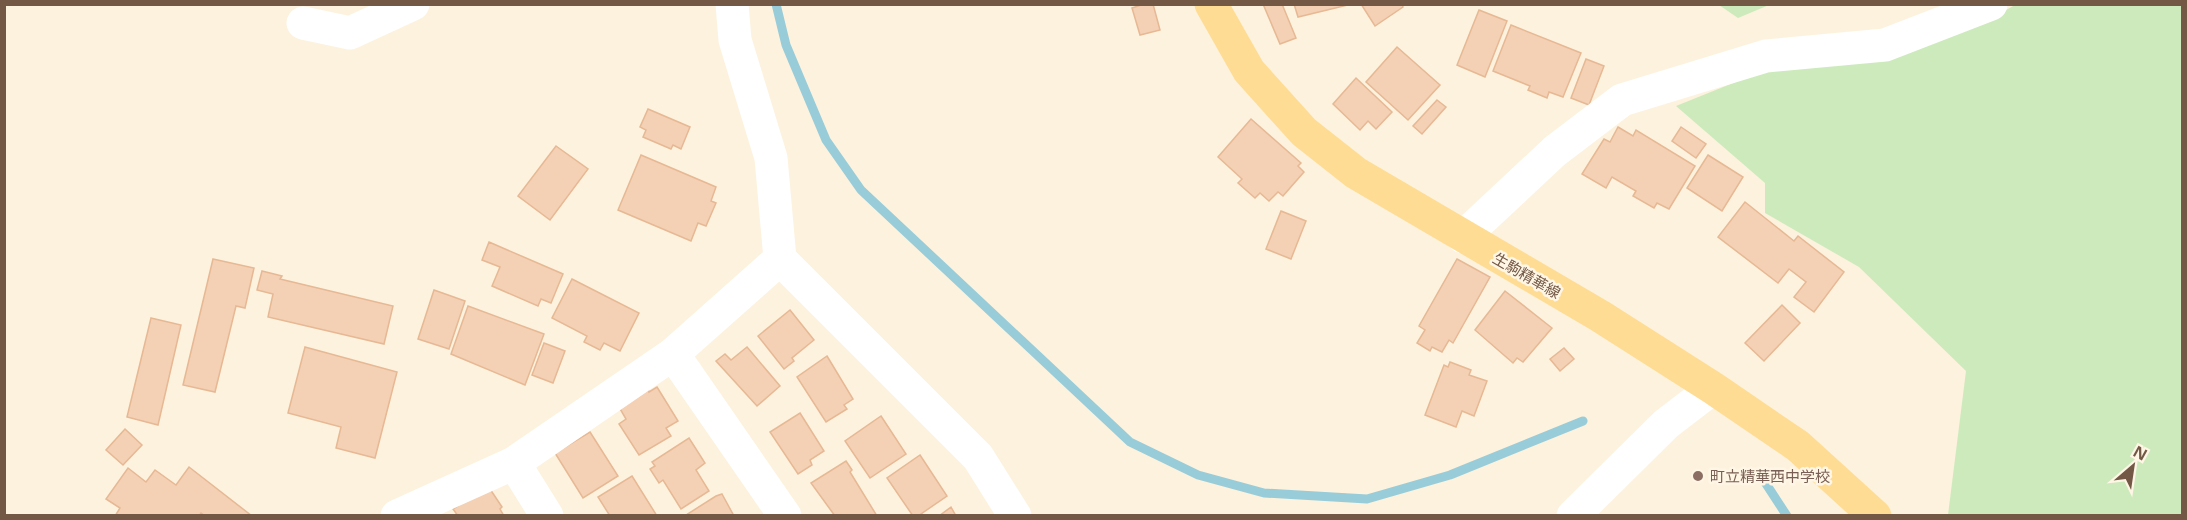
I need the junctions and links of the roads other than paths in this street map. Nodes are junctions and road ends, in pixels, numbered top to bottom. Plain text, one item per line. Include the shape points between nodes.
1 (413, 4) edge
2 (732, 4) edge
3 (1211, 4) edge
4 (1991, 4) edge
5 (303, 23) dead end
6 (1463, 237) junction
7 (780, 259) junction
8 (673, 354) junction
9 (1713, 388) junction
10 (514, 463) junction
11 (397, 516) edge
12 (547, 516) edge
13 (785, 516) edge
14 (1015, 516) edge
15 (1573, 516) edge
16 (1875, 516) edge

1 - 5 street via 350,33
2 - 7 street via 735,40 771,159
3 - 6 main road, 生駒精華線 via 1249,71 1304,132 1356,173
4 - 6 street via 1885,45 1766,56 1622,100 1556,151
6 - 9 main road, 生駒精華線 via 1600,316
7 - 8 street
7 - 14 street via 978,457
8 - 10 street
8 - 13 street
9 - 15 street via 1666,424
9 - 16 main road, 生駒精華線 via 1798,446
10 - 11 street
10 - 12 street

